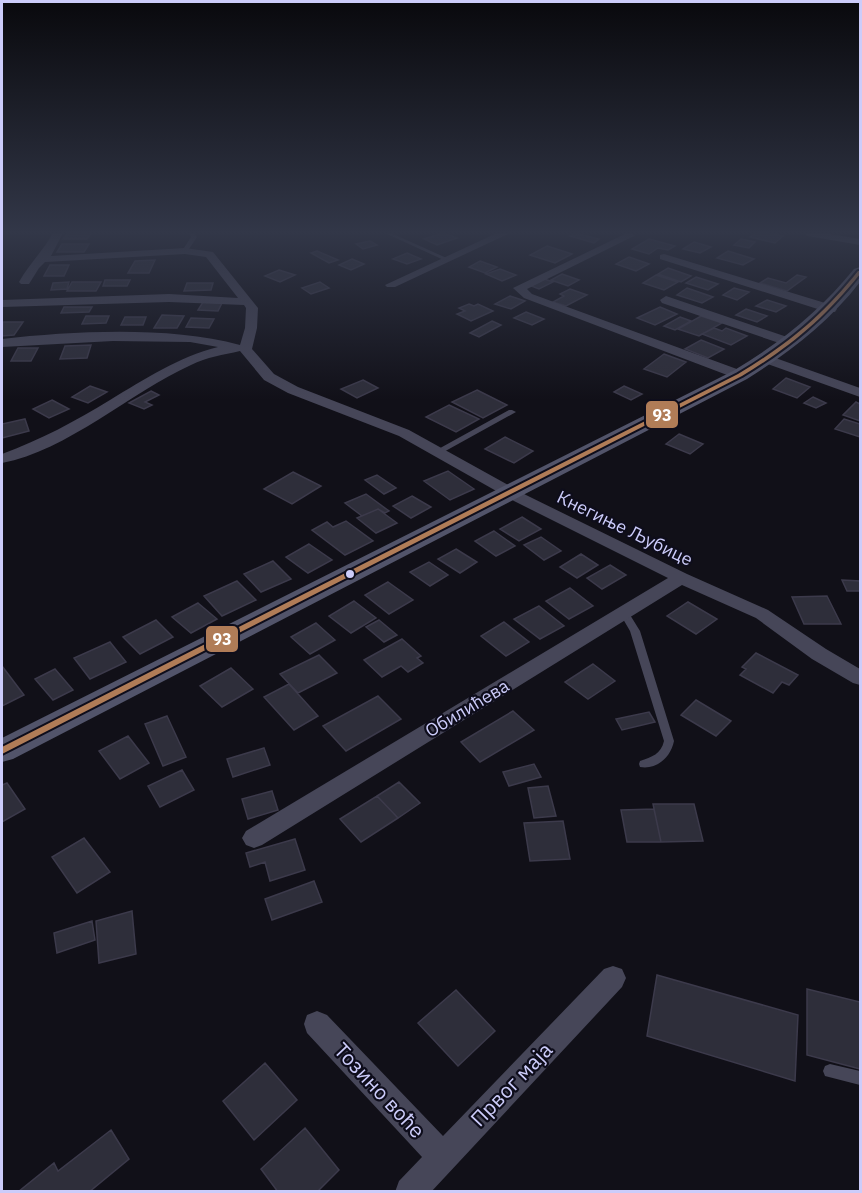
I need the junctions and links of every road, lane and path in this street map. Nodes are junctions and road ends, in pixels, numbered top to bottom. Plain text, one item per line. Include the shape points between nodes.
1 (236, 289) edge
2 (520, 289) edge
3 (766, 289) edge
4 (849, 289) edge
5 (666, 300) dead end
6 (247, 302) junction
7 (2, 304) edge
8 (831, 309) junction
9 (2, 343) edge
10 (792, 343) junction
11 (240, 349) junction
12 (767, 359) junction
13 (740, 375) junction
14 (861, 393) edge
15 (512, 412) dead end
16 (437, 452) junction
17 (2, 459) edge
18 (510, 493) junction
19 (681, 578) junction
20 (624, 612) junction
21 (861, 678) edge
22 (2, 751) edge
23 (644, 764) dead end
24 (254, 837) dead end
25 (613, 978) dead end
26 (317, 1024) dead end
27 (830, 1071) dead end
28 (861, 1078) edge
29 (442, 1156) junction
30 (410, 1191) edge

1 - 6 street
2 - 13 street via 528,296
3 - 8 street
4 - 8 main road
5 - 10 street
6 - 7 street via 170,298
6 - 11 street via 252,308 251,328
8 - 10 main road
9 - 11 street via 44,338 201,339
10 - 12 main road
11 - 16 street, Кнегиње Љубице via 269,377 293,390 404,434
11 - 17 street via 208,352 58,435
12 - 13 main road
12 - 14 street
13 - 18 main road
15 - 16 lane
16 - 18 street, Кнегиње Љубице
18 - 19 street, Кнегиње Љубице
18 - 22 main road
19 - 20 street, Обилићева
19 - 21 street, Кнегиње Љубице via 762,614
20 - 23 lane via 635,631 669,741 665,753
20 - 24 street, Обилићева
25 - 29 street, Првог маја
26 - 29 street, Тозино воће
27 - 28 lane
29 - 30 street, Првог маја

